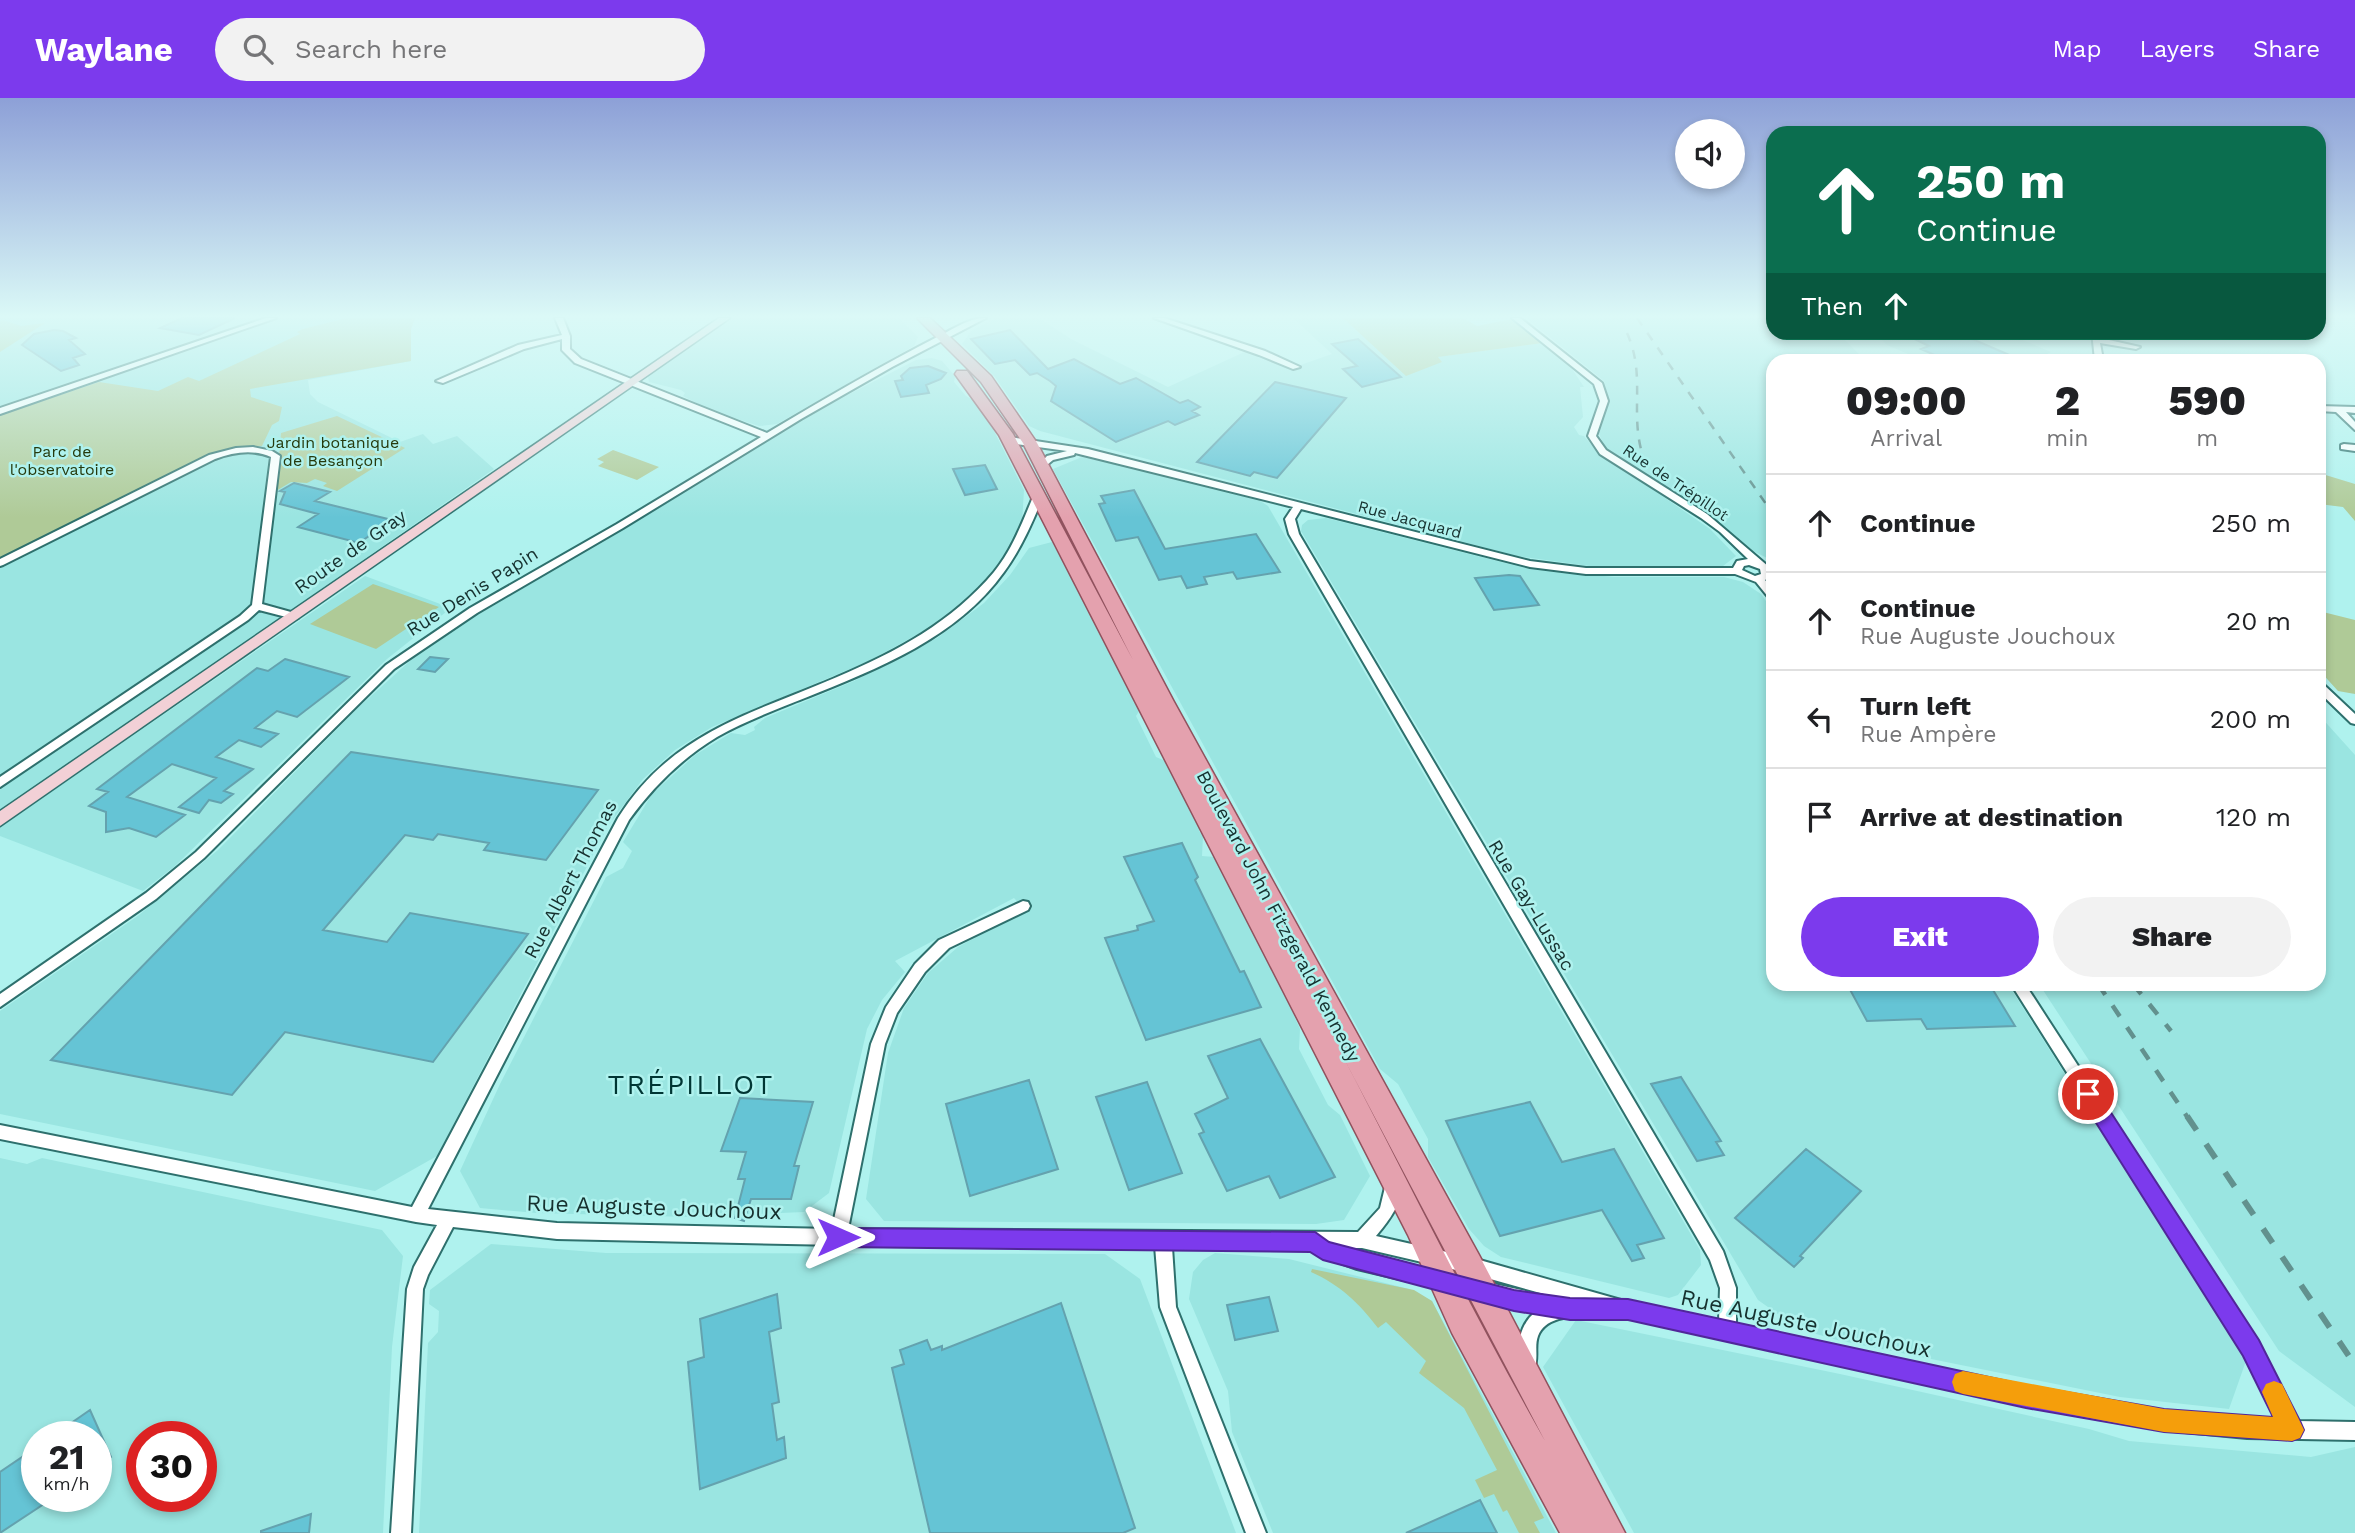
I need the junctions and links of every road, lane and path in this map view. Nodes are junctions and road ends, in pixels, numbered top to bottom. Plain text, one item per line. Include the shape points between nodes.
1 (76, 385) edge
2 (618, 385) edge
3 (640, 385) edge
4 (854, 385) edge
5 (973, 385) edge
6 (1600, 385) edge
7 (2326, 409) edge
8 (2339, 410) junction
9 (2355, 410) edge
10 (0, 411) edge
11 (2355, 427) edge
12 (767, 436) junction
13 (1021, 439) junction
14 (2344, 447) dead end
15 (2355, 448) edge
16 (1082, 451) junction
17 (1042, 466) junction
18 (1038, 497) junction
19 (1298, 506) junction
20 (1741, 547) junction
21 (0, 563) edge
22 (1757, 563) junction
23 (1740, 567) junction
24 (1766, 568) edge
25 (1766, 576) edge
26 (1759, 579) junction
27 (1766, 588) edge
28 (253, 609) junction
29 (286, 618) junction
30 (2326, 693) edge
31 (2355, 720) edge
32 (0, 783) edge
33 (0, 820) edge
34 (1023, 906) dead end
35 (2022, 991) edge
36 (0, 1001) edge
37 (0, 1132) edge
38 (1393, 1181) junction
39 (416, 1215) junction
40 (448, 1220) junction
41 (838, 1237) junction
42 (1163, 1238) junction
43 (1362, 1240) junction
44 (1315, 1242) junction
45 (1469, 1265) junction
46 (1437, 1268) junction
47 (1482, 1291) junction
48 (1570, 1309) junction
49 (1628, 1310) junction
50 (1727, 1330) junction
51 (1533, 1392) junction
52 (2292, 1430) junction
53 (2355, 1431) edge
54 (401, 1533) edge
55 (1256, 1533) edge
56 (1578, 1533) edge
57 (1609, 1533) edge

1 - 10 street
2 - 29 main road, Route de Gray
3 - 12 street
4 - 12 street, Rue Denis Papin
5 - 13 main road, Boulevard John Fitzgerald Kennedy
6 - 20 street, Rue de Trépillot via 1604,401 1592,429 1596,444
7 - 8 street
8 - 9 street
8 - 11 street
12 - 36 street, Rue Denis Papin via 421,644 390,667 191,864
13 - 16 street, Rue Jacquard
13 - 17 main road, Boulevard John Fitzgerald Kennedy
13 - 18 main road, Boulevard John Fitzgerald Kennedy
14 - 15 street
16 - 17 street, Rue Jacquard via 1050,458
16 - 19 street, Rue Jacquard
17 - 45 main road, Boulevard John Fitzgerald Kennedy
18 - 38 main road, Boulevard John Fitzgerald Kennedy
18 - 39 street, Rue Albert Thomas via 1010,562 980,596 916,643 721,730 644,790 624,818
19 - 23 street, Rue Jacquard via 1530,564 1586,571
19 - 50 street, Rue Gay-Lussac via 1290,519 1294,534 1717,1257 1728,1288
20 - 22 street, Rue de Trépillot
20 - 23 street
21 - 28 street via 212,457 258,450 276,456 277,462
22 - 23 street, Rue Jacquard
22 - 24 street, Rue de Trépillot
23 - 26 street via 1744,576
25 - 26 street
26 - 27 street
28 - 29 street
28 - 29 street
28 - 32 street
29 - 33 main road, Route de Gray
30 - 31 street
34 - 41 street via 944,944 920,968 891,1011 878,1044
35 - 52 street via 2251,1348
37 - 39 street, Rue Auguste Jouchoux
38 - 43 street via 1387,1211
38 - 46 main road, Boulevard John Fitzgerald Kennedy
39 - 40 street, Rue Auguste Jouchoux
40 - 41 street, Rue Auguste Jouchoux via 557,1231
40 - 54 street via 415,1289
41 - 42 street, Rue Auguste Jouchoux
42 - 44 street, Rue Auguste Jouchoux
42 - 55 street via 1168,1307
43 - 44 street, Rue Auguste Jouchoux
43 - 46 street, Rue Auguste Jouchoux
44 - 46 street, Rue Auguste Jouchoux via 1323,1250
45 - 46 street, Rue Auguste Jouchoux
45 - 47 main road, Boulevard John Fitzgerald Kennedy
45 - 49 street, Rue Auguste Jouchoux
46 - 47 street, Rue Auguste Jouchoux
46 - 56 main road, Boulevard John Fitzgerald Kennedy
47 - 48 street, Rue Auguste Jouchoux
47 - 51 main road, Boulevard John Fitzgerald Kennedy
48 - 49 street
48 - 51 street via 1543,1314 1530,1331 1527,1359
49 - 50 street, Rue Auguste Jouchoux
50 - 52 street, Rue Auguste Jouchoux via 2040,1399 2164,1421
51 - 57 main road, Boulevard John Fitzgerald Kennedy
52 - 53 street, Rue Auguste Jouchoux

